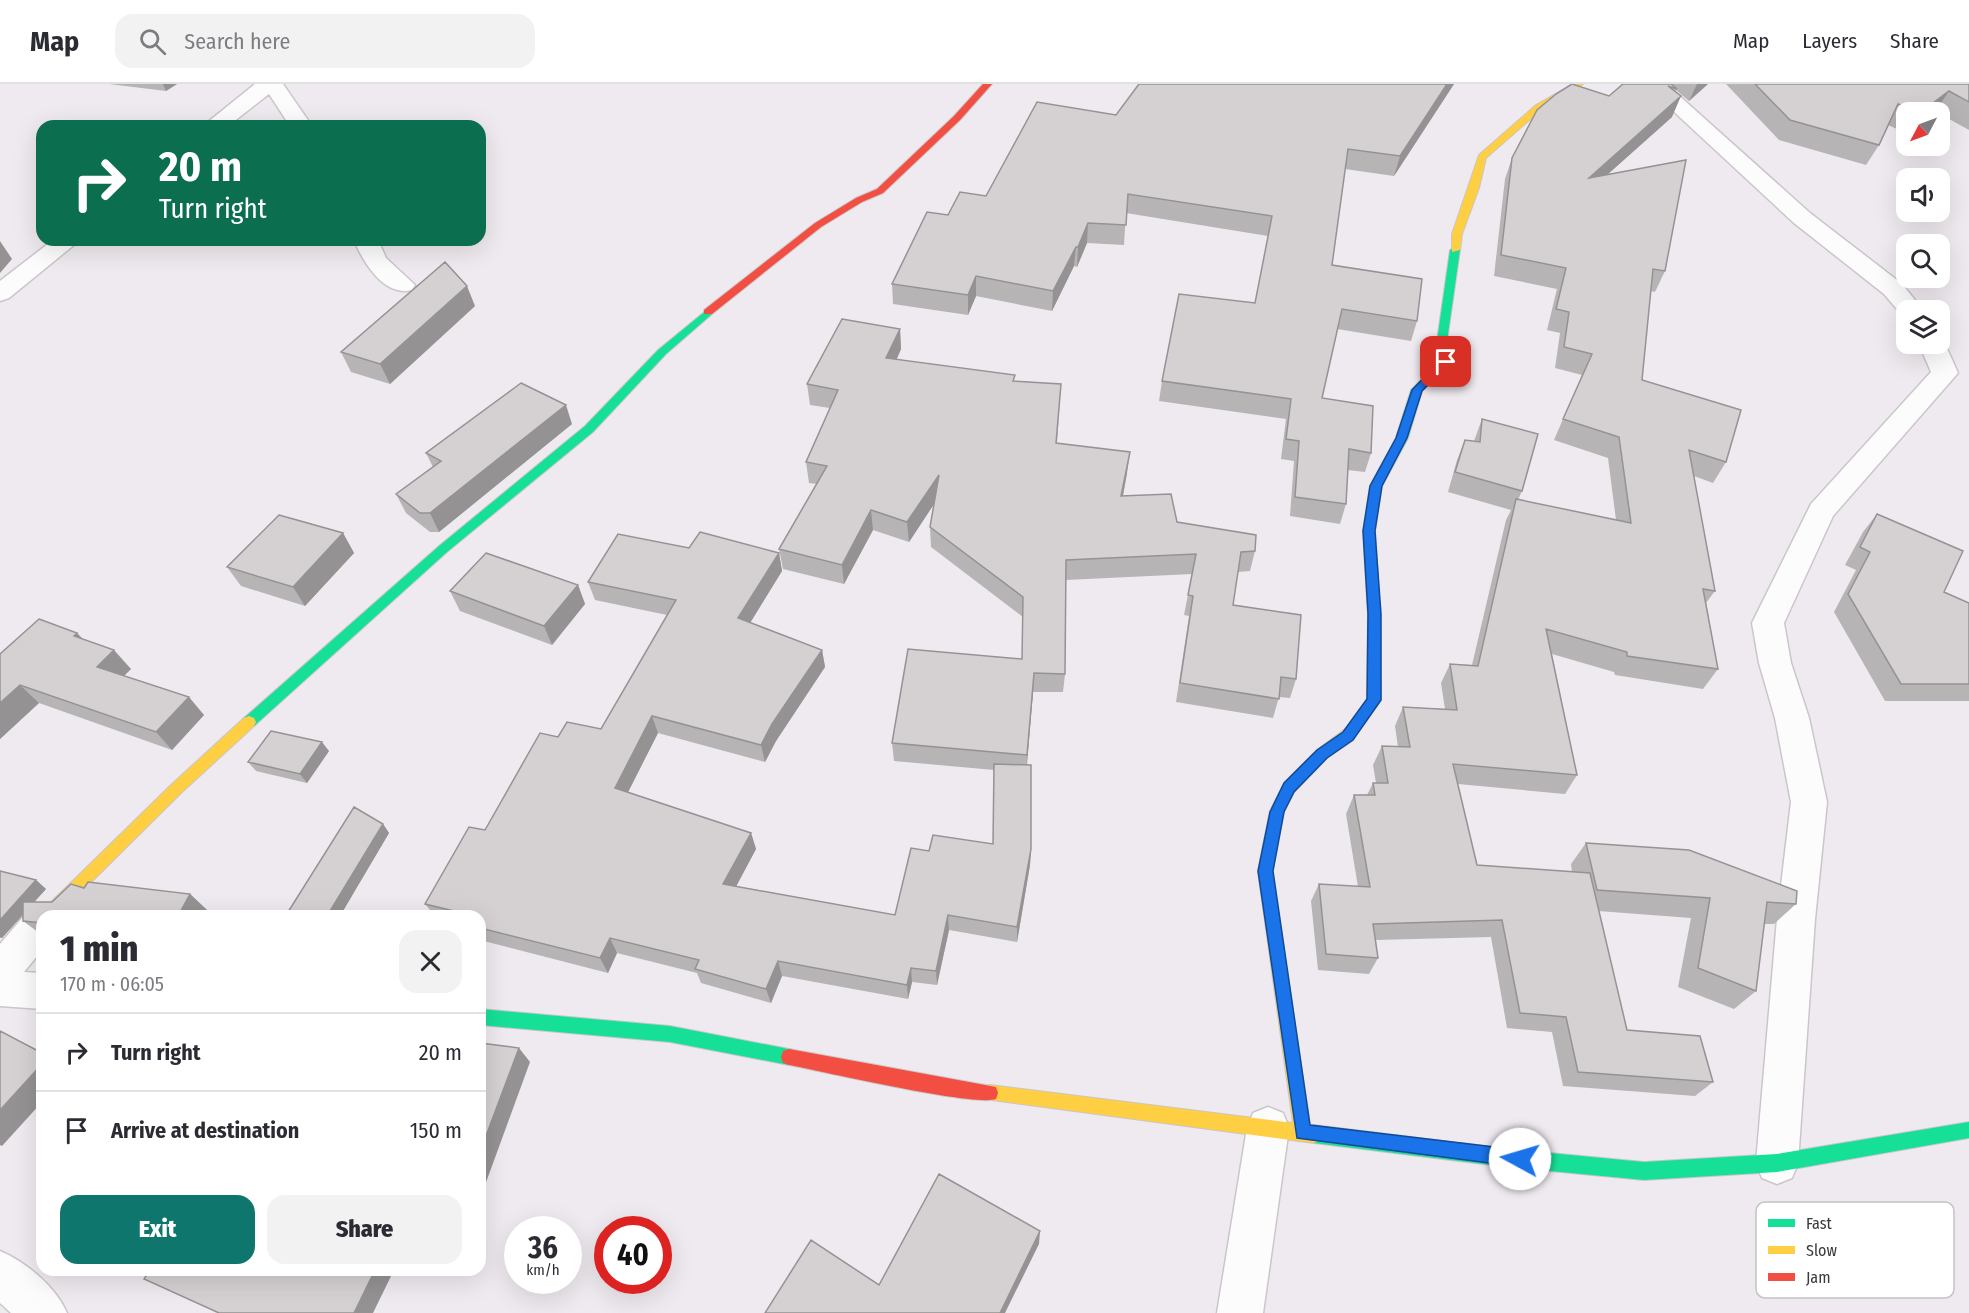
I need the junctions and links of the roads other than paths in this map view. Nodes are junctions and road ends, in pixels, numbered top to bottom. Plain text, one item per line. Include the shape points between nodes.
1 (268, 84) edge
2 (273, 84) edge
3 (988, 84) edge
4 (1579, 84) edge
5 (1654, 84) edge
6 (222, 120) edge
7 (298, 120) edge
8 (60, 246) edge
9 (369, 246) edge
10 (403, 285) dead end
11 (0, 293) edge
12 (1902, 300) edge
13 (1936, 354) edge
14 (53, 910) edge
15 (36, 929) edge
16 (0, 972) edge
17 (0, 988) edge
18 (36, 991) edge
19 (486, 1018) edge
20 (1285, 1130) junction
21 (1969, 1130) edge
22 (1777, 1163) junction
23 (0, 1273) edge
24 (44, 1313) edge
25 (1240, 1313) edge

1 - 6 street
2 - 7 street
3 - 14 street via 880,190 818,225 662,352 589,429 443,549 306,671 176,789
4 - 20 street via 1539,107 1482,157 1457,234 1442,341 1446,362 1417,390 1402,438 1376,486 1369,531 1374,700 1348,736 1322,754 1289,788 1277,812 1265,871
5 - 12 street via 1802,218
8 - 11 street
9 - 10 street via 375,261
13 - 22 street via 1945,373 1821,511 1768,623 1809,802
15 - 16 street
17 - 18 street
19 - 20 street via 670,1034 955,1089
20 - 22 street via 1644,1171
20 - 25 street
21 - 22 street
23 - 24 street

